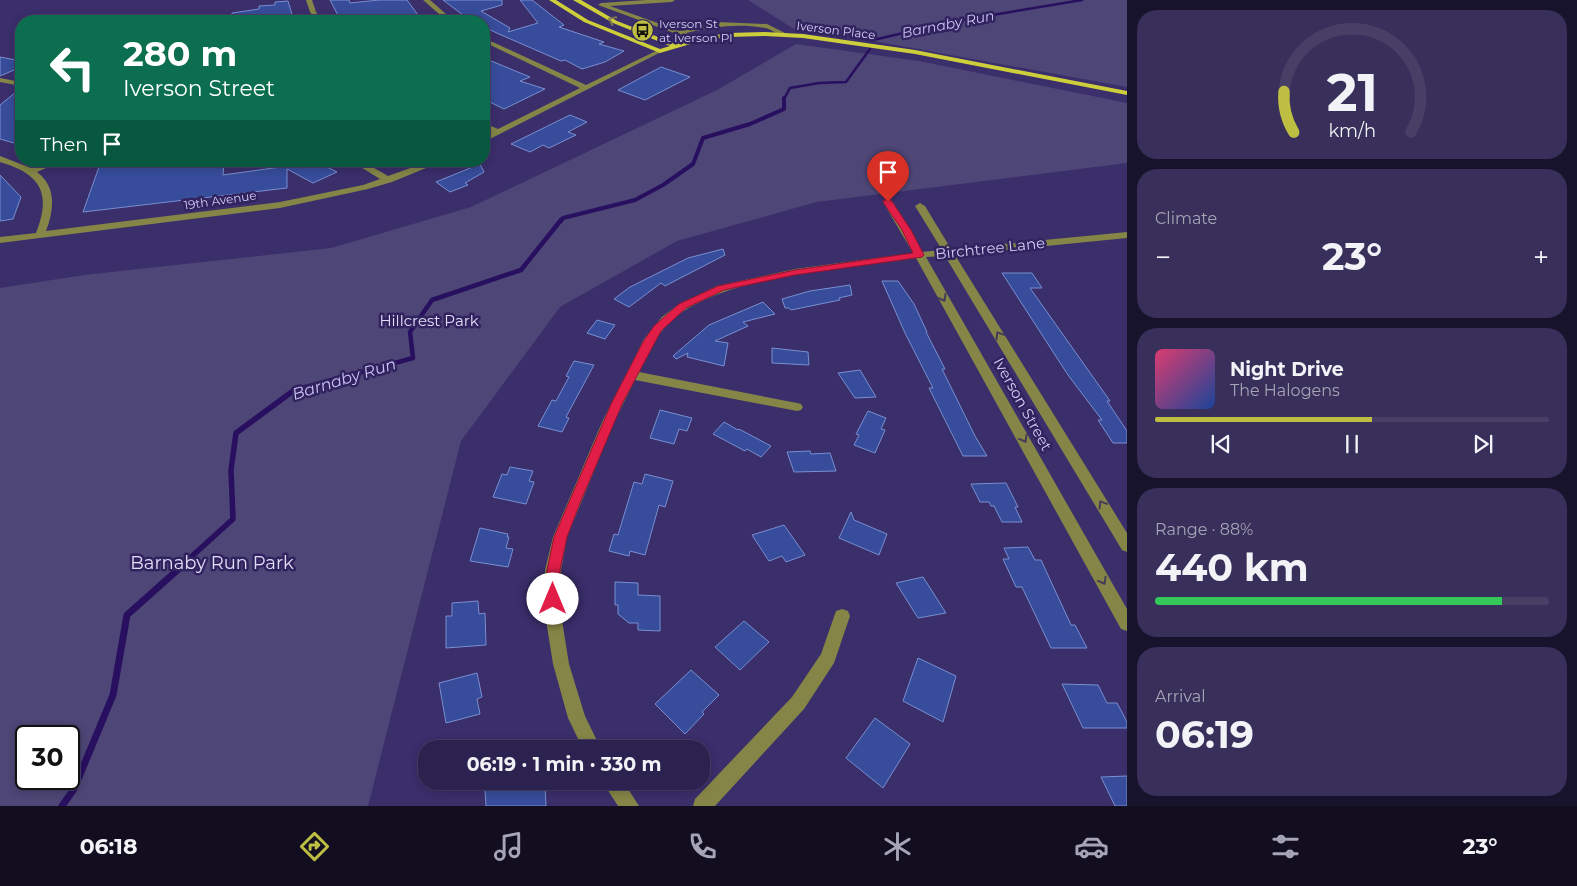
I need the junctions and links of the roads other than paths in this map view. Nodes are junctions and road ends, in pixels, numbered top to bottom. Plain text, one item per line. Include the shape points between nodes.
1 (309, 0) edge
2 (426, 0) edge
3 (552, 0) edge
4 (576, 0) edge
5 (672, 0) edge
6 (315, 15) edge
7 (444, 15) edge
8 (679, 33) junction
9 (786, 35) junction
10 (696, 40) junction
11 (490, 43) edge
12 (674, 45) junction
13 (660, 51) junction
14 (0, 80) edge
15 (15, 83) edge
16 (587, 88) junction
17 (1127, 93) edge
18 (490, 128) edge
19 (498, 132) junction
20 (490, 136) edge
21 (0, 159) edge
22 (15, 165) edge
23 (21, 167) edge
24 (42, 167) edge
25 (366, 167) edge
26 (423, 167) edge
27 (31, 171) junction
28 (389, 180) junction
29 (888, 202) dead end
30 (920, 206) dead end
31 (40, 235) junction
32 (1127, 235) edge
33 (0, 240) edge
34 (949, 252) junction
35 (919, 255) junction
36 (631, 375) junction
37 (797, 407) dead end
38 (1127, 546) edge
39 (842, 616) dead end
40 (1127, 624) edge
41 (588, 740) edge
42 (618, 790) edge
43 (630, 806) edge
44 (702, 806) edge

1 - 6 street
2 - 7 street
3 - 13 main road via 586,21
12 -> 4 main road via 615,22
5 - 8 street via 601,5
8 - 9 street via 718,24 767,26
8 - 10 street
9 - 10 main road, Iverson Place via 737,35
9 - 17 main road, Iverson Place via 920,53
10 - 12 main road, Iverson Place
11 - 16 street
12 - 13 main road, Iverson Place
13 - 16 street
14 - 15 street
16 - 19 street
18 - 19 street
19 - 20 street
21 - 22 street
23 - 27 street
24 - 27 street
25 - 28 street
26 - 28 street, 19th Avenue
27 - 31 street via 45,187 50,201
28 - 31 street, 19th Avenue via 280,205
29 - 35 street, Iverson Street
30 - 34 street, Iverson Street
31 - 33 street, 19th Avenue
32 - 34 street, Birchtree Lane
34 - 35 street, Birchtree Lane
38 -> 34 street, Iverson Street
35 - 36 street, Birchtree Lane via 795,272 722,288 683,306 666,319 648,342
35 -> 40 street, Iverson Street
36 - 37 street
36 - 41 street, Birchtree Lane via 573,503 560,537 554,570 553,614 561,664 577,718
39 - 44 street via 828,658 798,703
42 - 43 street

